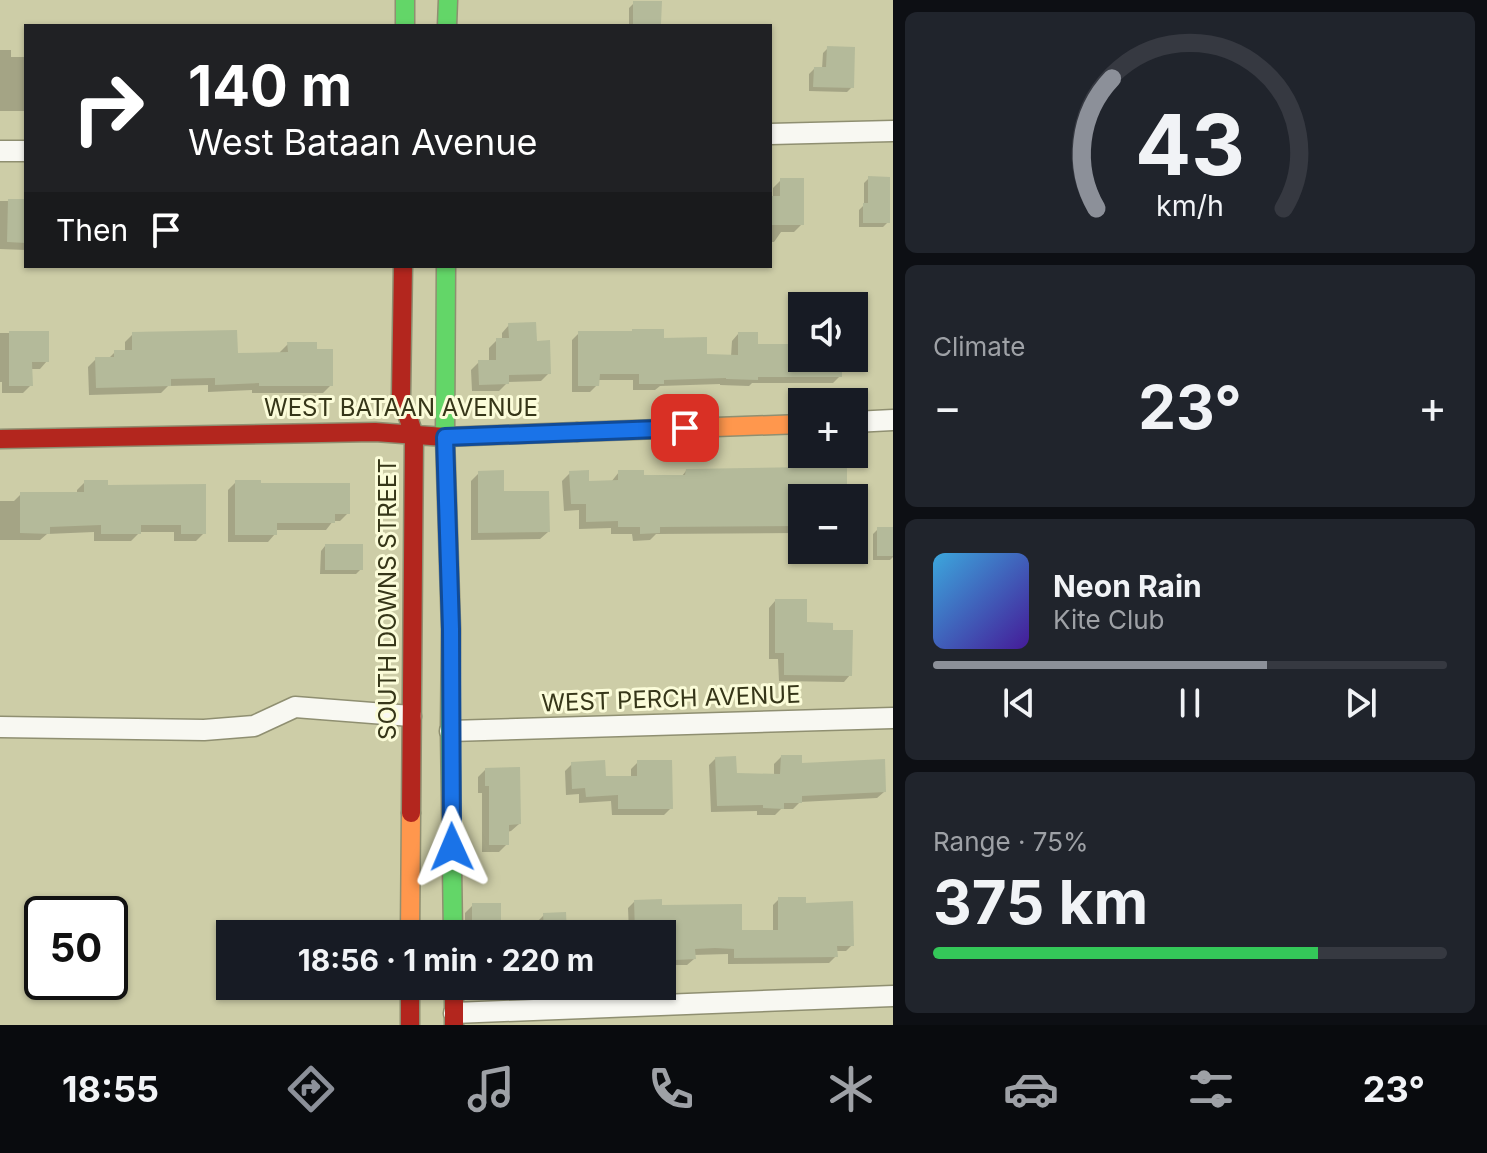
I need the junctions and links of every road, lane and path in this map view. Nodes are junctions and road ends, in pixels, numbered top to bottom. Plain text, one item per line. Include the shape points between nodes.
1 (405, 0) edge
2 (448, 0) edge
3 (405, 24) edge
4 (447, 24) edge
5 (893, 131) edge
6 (772, 134) edge
7 (0, 151) edge
8 (24, 151) edge
9 (403, 268) edge
10 (446, 268) edge
11 (893, 420) edge
12 (868, 421) edge
13 (788, 425) edge
14 (414, 435) junction
15 (445, 437) junction
16 (0, 439) edge
17 (411, 716) junction
18 (893, 718) edge
19 (0, 727) edge
20 (450, 731) junction
21 (410, 920) edge
22 (453, 920) edge
23 (893, 996) edge
24 (410, 1000) edge
25 (454, 1019) edge
26 (410, 1025) edge

1 - 3 main road
2 - 4 main road
5 - 6 street
7 - 8 street
9 - 14 main road, SOUTH DOWNS STREET via 401,396
10 - 15 main road
11 - 12 street
13 - 15 main road, WEST BATAAN AVENUE
14 - 15 main road, WEST BATAAN AVENUE
14 - 16 main road, WEST BATAAN AVENUE
14 - 17 main road, SOUTH DOWNS STREET
15 - 20 main road
17 - 19 street via 295,707 254,726 204,730
17 - 21 main road, SOUTH DOWNS STREET
18 - 20 street, WEST PERCH AVENUE
20 - 22 main road
23 - 25 street
24 - 26 main road

